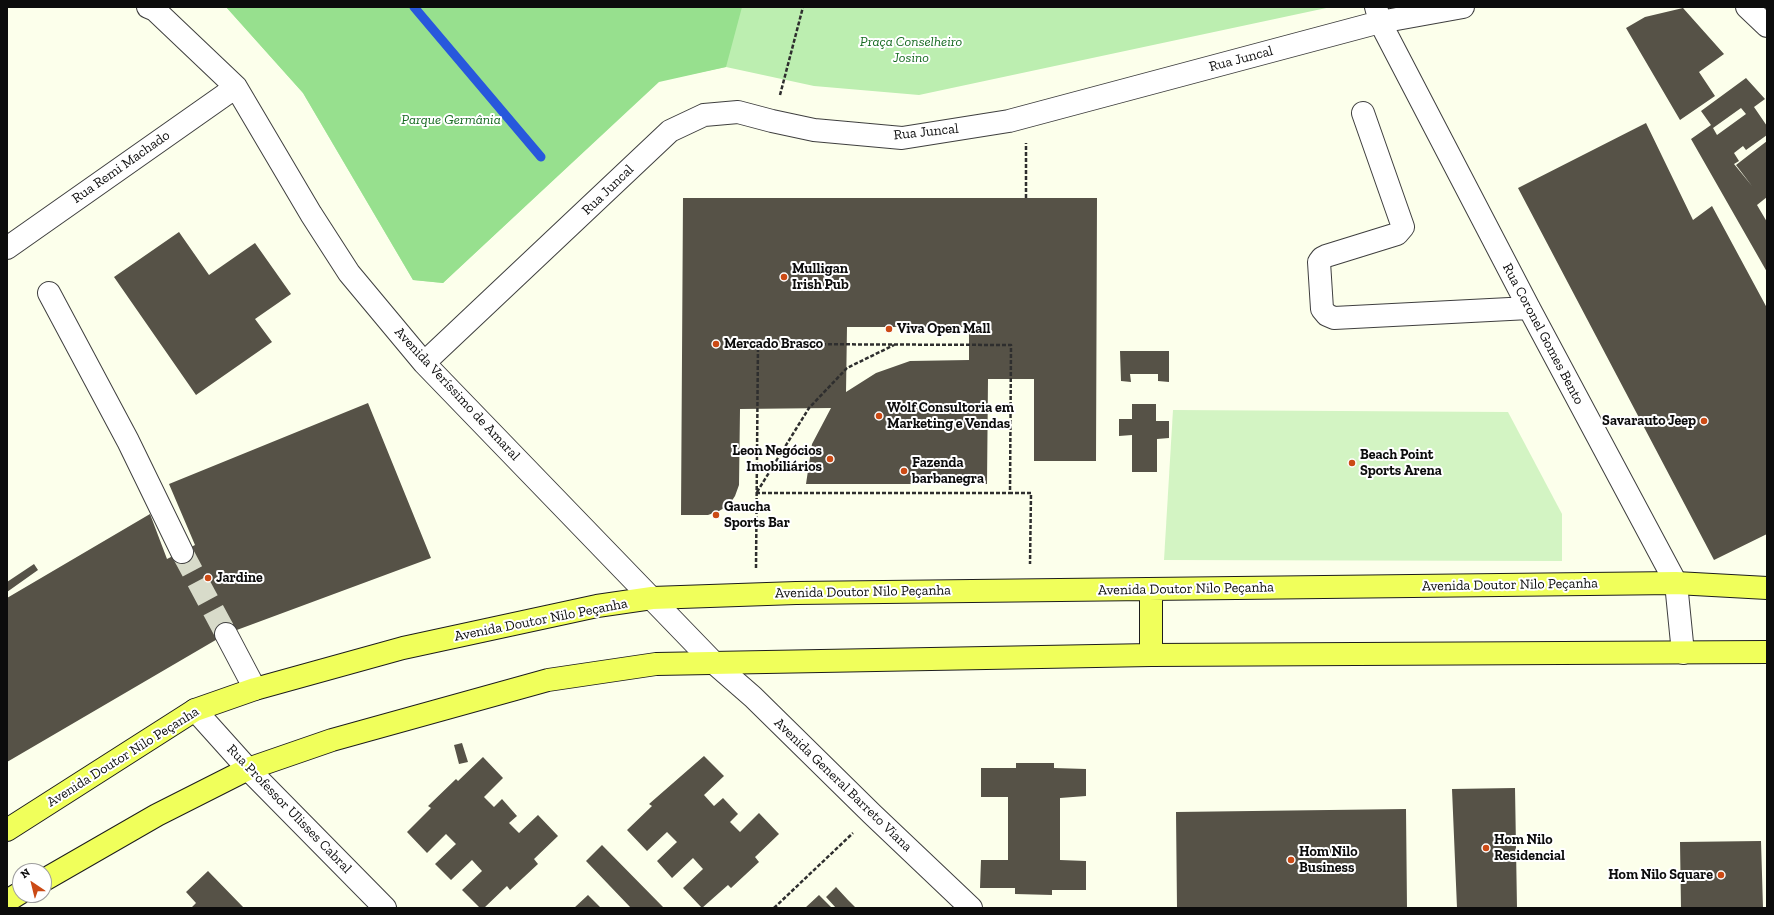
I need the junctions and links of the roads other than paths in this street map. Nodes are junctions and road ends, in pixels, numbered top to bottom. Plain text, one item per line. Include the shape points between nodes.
1 (148, 7) edge
2 (1463, 7) edge
3 (1747, 7) edge
4 (1378, 15) edge
5 (1767, 26) edge
6 (236, 86) junction
7 (1363, 113) dead end
8 (7, 248) edge
9 (49, 293) dead end
10 (1529, 308) junction
11 (424, 364) junction
12 (182, 552) tunnel mouth
13 (1676, 583) junction
14 (1767, 588) edge
15 (1151, 589) junction
16 (652, 598) junction
17 (226, 634) tunnel mouth
18 (1684, 652) junction
19 (1767, 652) edge
20 (1151, 655) junction
21 (714, 663) junction
22 (255, 689) junction
23 (195, 710) junction
24 (248, 769) junction
25 (7, 830) edge
26 (52, 875) edge
27 (385, 908) edge
28 (971, 908) edge

1 - 6 street, Avenida Veríssimo de Amaral via 155,10
2 - 4 street, Rua Juncal
3 - 5 street
4 - 10 street, Rua Coronel Gomes Bento
4 - 11 street, Rua Juncal via 1026,117 902,138 814,130 738,112 704,115 670,131
6 - 8 street, Rua Remi Machado
6 - 11 street, Avenida Veríssimo de Amaral via 311,214 349,273
7 - 10 street via 1403,227 1397,234 1322,258 1319,262 1322,310 1334,318
9 - 12 street via 128,441
10 - 13 street, Rua Coronel Gomes Bento
11 - 16 street, Avenida Veríssimo de Amaral
13 - 14 main road, Avenida Doutor Nilo Peçanha
13 - 15 main road, Avenida Doutor Nilo Peçanha
13 - 18 street, Rua Coronel Gomes Bento
15 - 16 main road, Avenida Doutor Nilo Peçanha via 756,593
15 - 20 main road
16 - 21 street, Avenida Veríssimo de Amaral
16 - 22 main road, Avenida Doutor Nilo Peçanha via 597,606 403,648
17 - 22 street
18 - 19 main road
18 - 20 main road
20 - 21 main road
21 - 24 main road via 656,664 548,680 332,740
21 - 28 street, Avenida General Barreto Viana via 753,697
22 - 23 main road, Avenida Doutor Nilo Peçanha
23 - 24 street, Rua Professor Ulisses Cabral
23 - 25 main road, Avenida Doutor Nilo Peçanha
24 - 26 main road via 157,815
24 - 27 street, Rua Professor Ulisses Cabral

